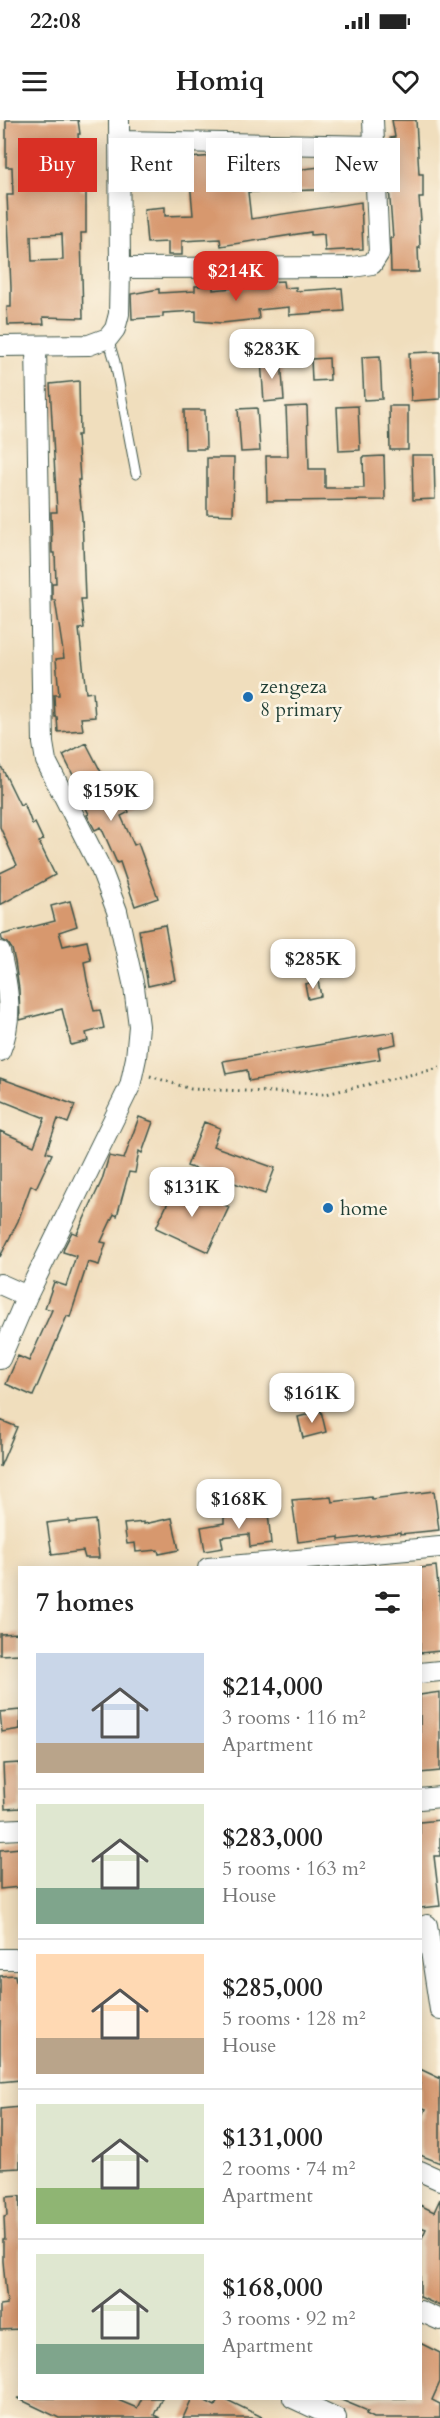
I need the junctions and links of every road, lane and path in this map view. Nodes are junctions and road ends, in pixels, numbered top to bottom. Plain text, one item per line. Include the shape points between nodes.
1 (119, 120) edge
2 (373, 120) edge
3 (120, 138) edge
4 (375, 138) edge
5 (194, 142) edge
6 (314, 145) edge
7 (120, 192) edge
8 (377, 192) edge
9 (120, 268) junction
10 (108, 338) junction
11 (0, 346) edge
12 (36, 346) junction
13 (136, 474) dead end
14 (0, 952) edge
15 (0, 1051) edge
16 (440, 1068) edge
17 (133, 1071) junction
18 (0, 1284) edge
19 (27, 1296) junction
20 (0, 1359) edge
21 (440, 1547) edge
22 (230, 1566) edge
23 (440, 1671) edge
24 (422, 1673) edge
25 (440, 1797) edge
26 (422, 1799) edge
27 (18, 1828) edge
28 (0, 1830) edge
29 (429, 1924) edge
30 (0, 1959) edge
31 (18, 1959) edge
32 (440, 2010) edge
33 (422, 2172) edge
34 (440, 2180) edge
35 (422, 2313) edge
36 (440, 2320) edge
37 (297, 2400) edge
38 (336, 2418) edge

1 - 3 street
2 - 4 street
5 - 6 street
7 - 9 street
8 - 9 street via 379,253 372,264
9 - 10 street via 119,314
10 - 12 street via 89,345
10 - 13 lane
11 - 12 street
12 - 17 street via 43,743 46,761 117,911 139,1026
14 - 15 street via 9,1022
16 - 17 path via 326,1095 191,1089
17 - 19 street via 130,1086
18 - 19 street
19 - 20 street
21 - 22 street
23 - 24 street
25 - 26 street
27 - 28 street
29 - 32 street
30 - 31 street
33 - 34 street
35 - 36 street
37 - 38 street

